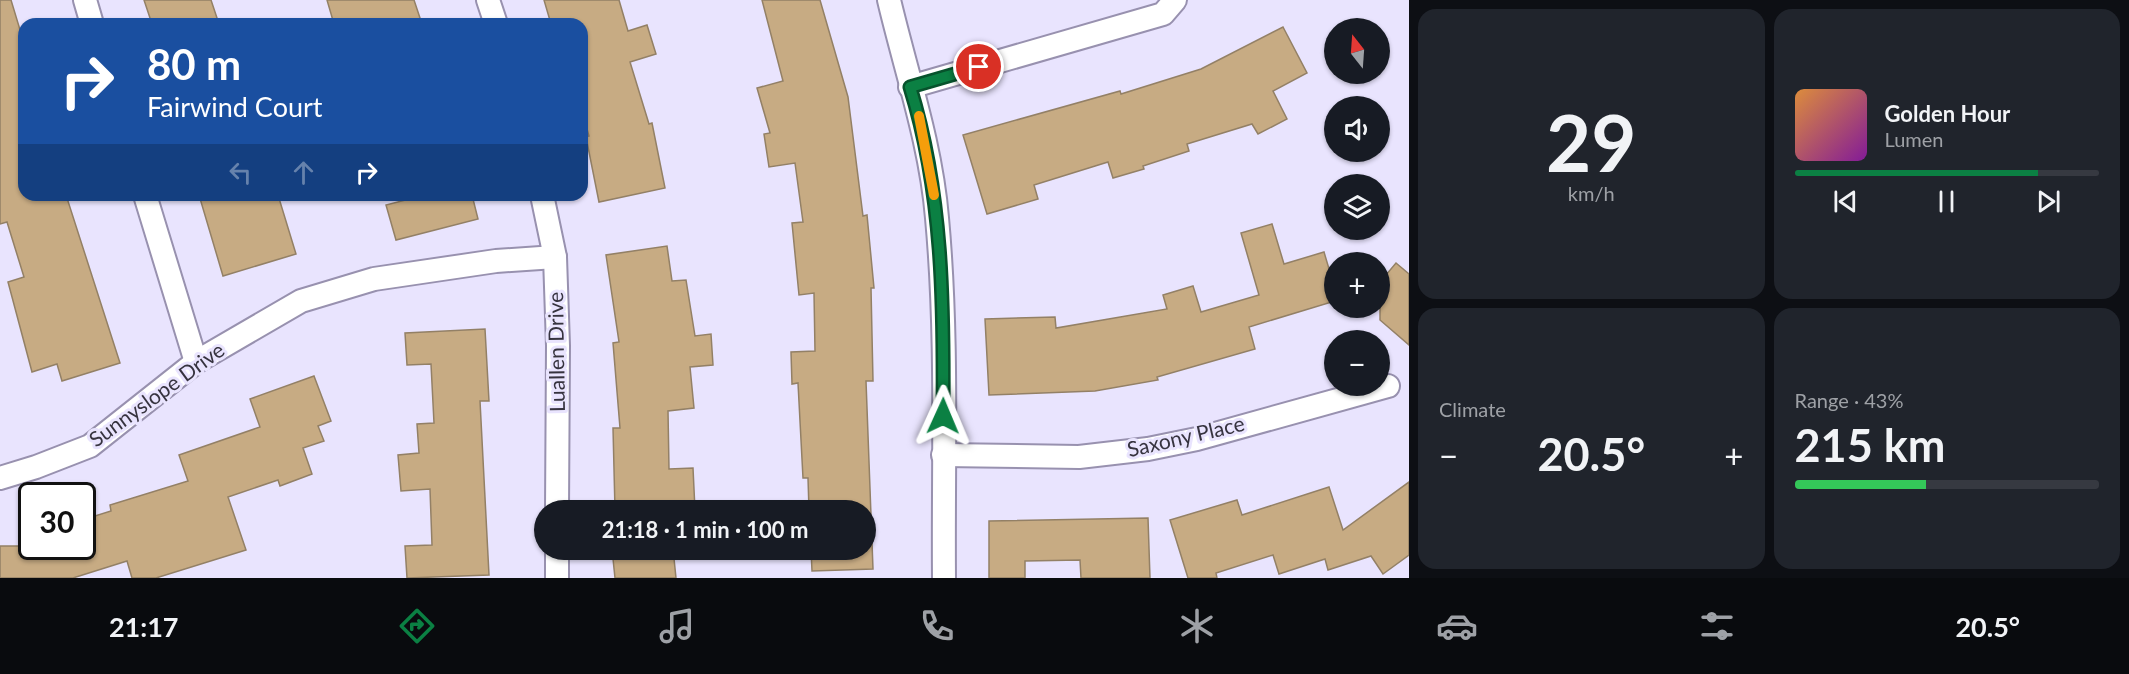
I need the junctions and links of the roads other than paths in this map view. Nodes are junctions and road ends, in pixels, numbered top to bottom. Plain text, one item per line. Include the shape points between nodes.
1 (85, 0) edge
2 (488, 0) edge
3 (889, 0) edge
4 (1175, 0) edge
5 (91, 18) edge
6 (494, 18) edge
7 (910, 87) junction
8 (147, 201) edge
9 (543, 201) edge
10 (555, 257) junction
11 (196, 362) junction
12 (1352, 396) edge
13 (943, 456) junction
14 (0, 478) edge
15 (557, 500) edge
16 (557, 560) edge
17 (557, 578) edge
18 (944, 578) edge

1 - 5 street
2 - 6 street
3 - 7 street
4 - 7 street via 1163,14
7 - 13 street via 923,130 937,216 944,356
8 - 11 street
9 - 10 street, Luallen Drive
10 - 11 street, Sunnyslope Drive via 496,261 374,279 301,301
10 - 15 street, Luallen Drive
11 - 14 street, Sunnyslope Drive via 90,446
12 - 13 street, Saxony Place via 1148,449 1079,457
13 - 18 street
16 - 17 street

